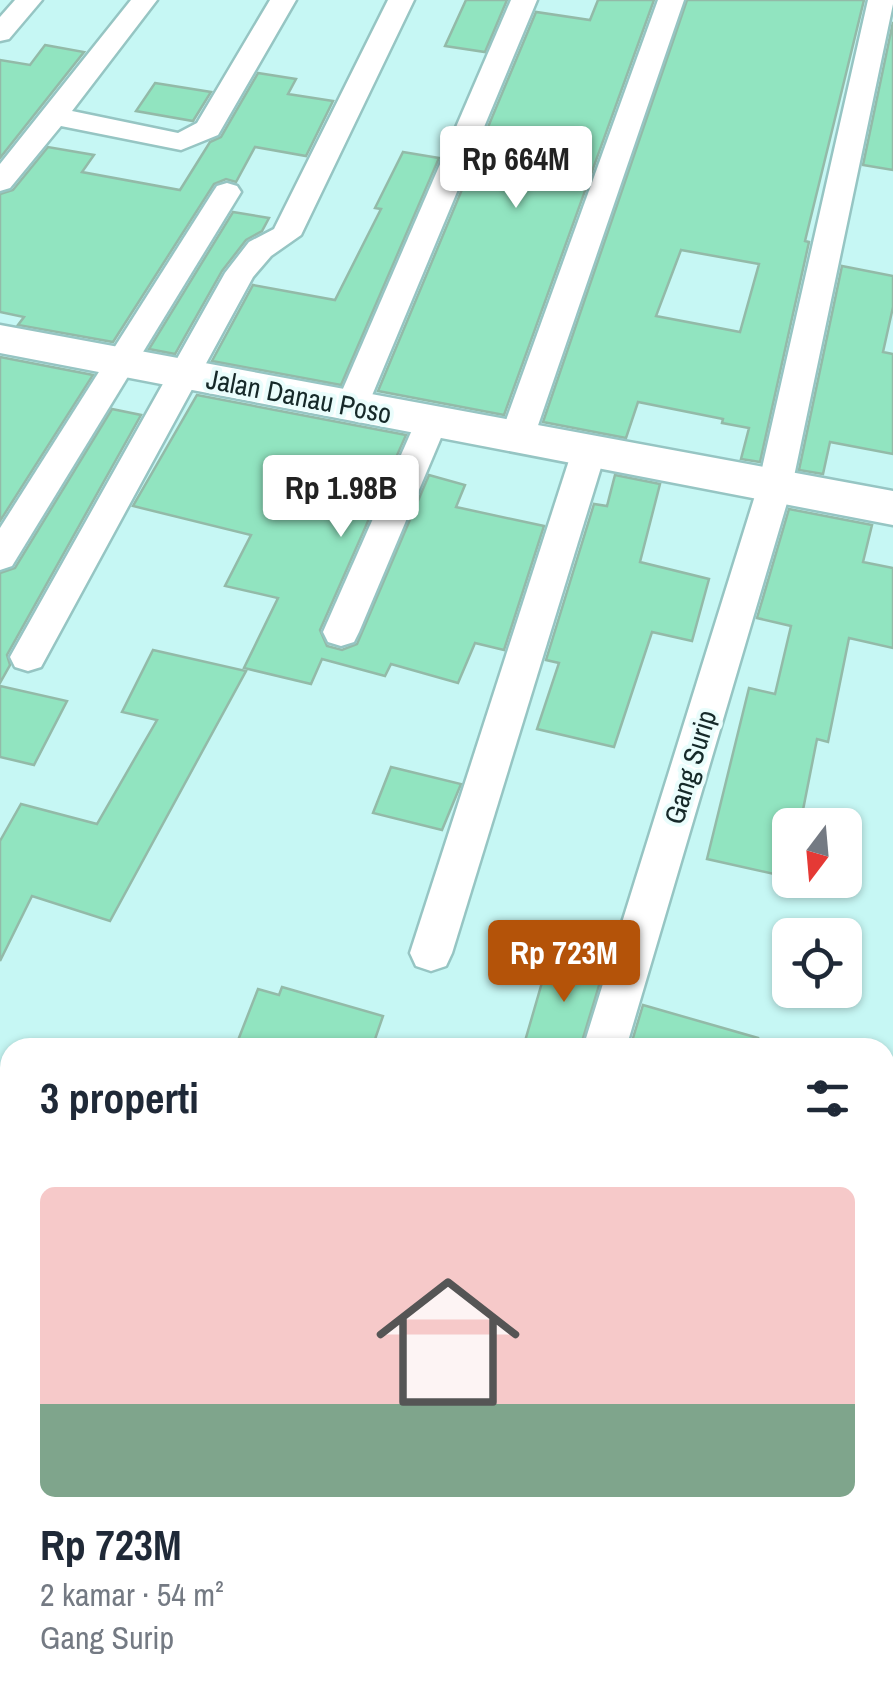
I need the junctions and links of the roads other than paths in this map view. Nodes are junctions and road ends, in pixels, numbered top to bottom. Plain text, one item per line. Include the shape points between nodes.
1 (29, 0) edge
2 (144, 0) edge
3 (284, 0) edge
4 (402, 0) edge
5 (524, 0) edge
6 (672, 0) edge
7 (881, 0) edge
8 (0, 33) edge
9 (54, 116) junction
10 (0, 182) edge
11 (227, 192) dead end
12 (0, 339) edge
13 (124, 362) junction
14 (187, 374) junction
15 (352, 406) junction
16 (432, 421) junction
17 (517, 437) junction
18 (589, 451) junction
19 (775, 486) junction
20 (893, 508) edge
21 (0, 557) edge
22 (342, 632) dead end
23 (28, 657) dead end
24 (432, 953) dead end
25 (607, 1038) edge

1 - 8 street
2 - 9 street
3 - 9 street via 208,129 196,138 181,142
4 - 14 street via 286,236 260,249 240,272
5 - 15 street
6 - 17 street
7 - 19 street, Gang Surip
9 - 10 street
11 - 13 street
12 - 13 street, Jalan Danau Poso
13 - 14 street, Jalan Danau Poso
13 - 21 street
14 - 15 street, Jalan Danau Poso
14 - 23 street
15 - 16 street, Jalan Danau Poso
16 - 17 street, Jalan Danau Poso
16 - 22 street
17 - 18 street, Jalan Danau Poso
18 - 19 street, Jalan Danau Poso
18 - 24 street
19 - 20 street, Jalan Danau Poso
19 - 25 street, Gang Surip

